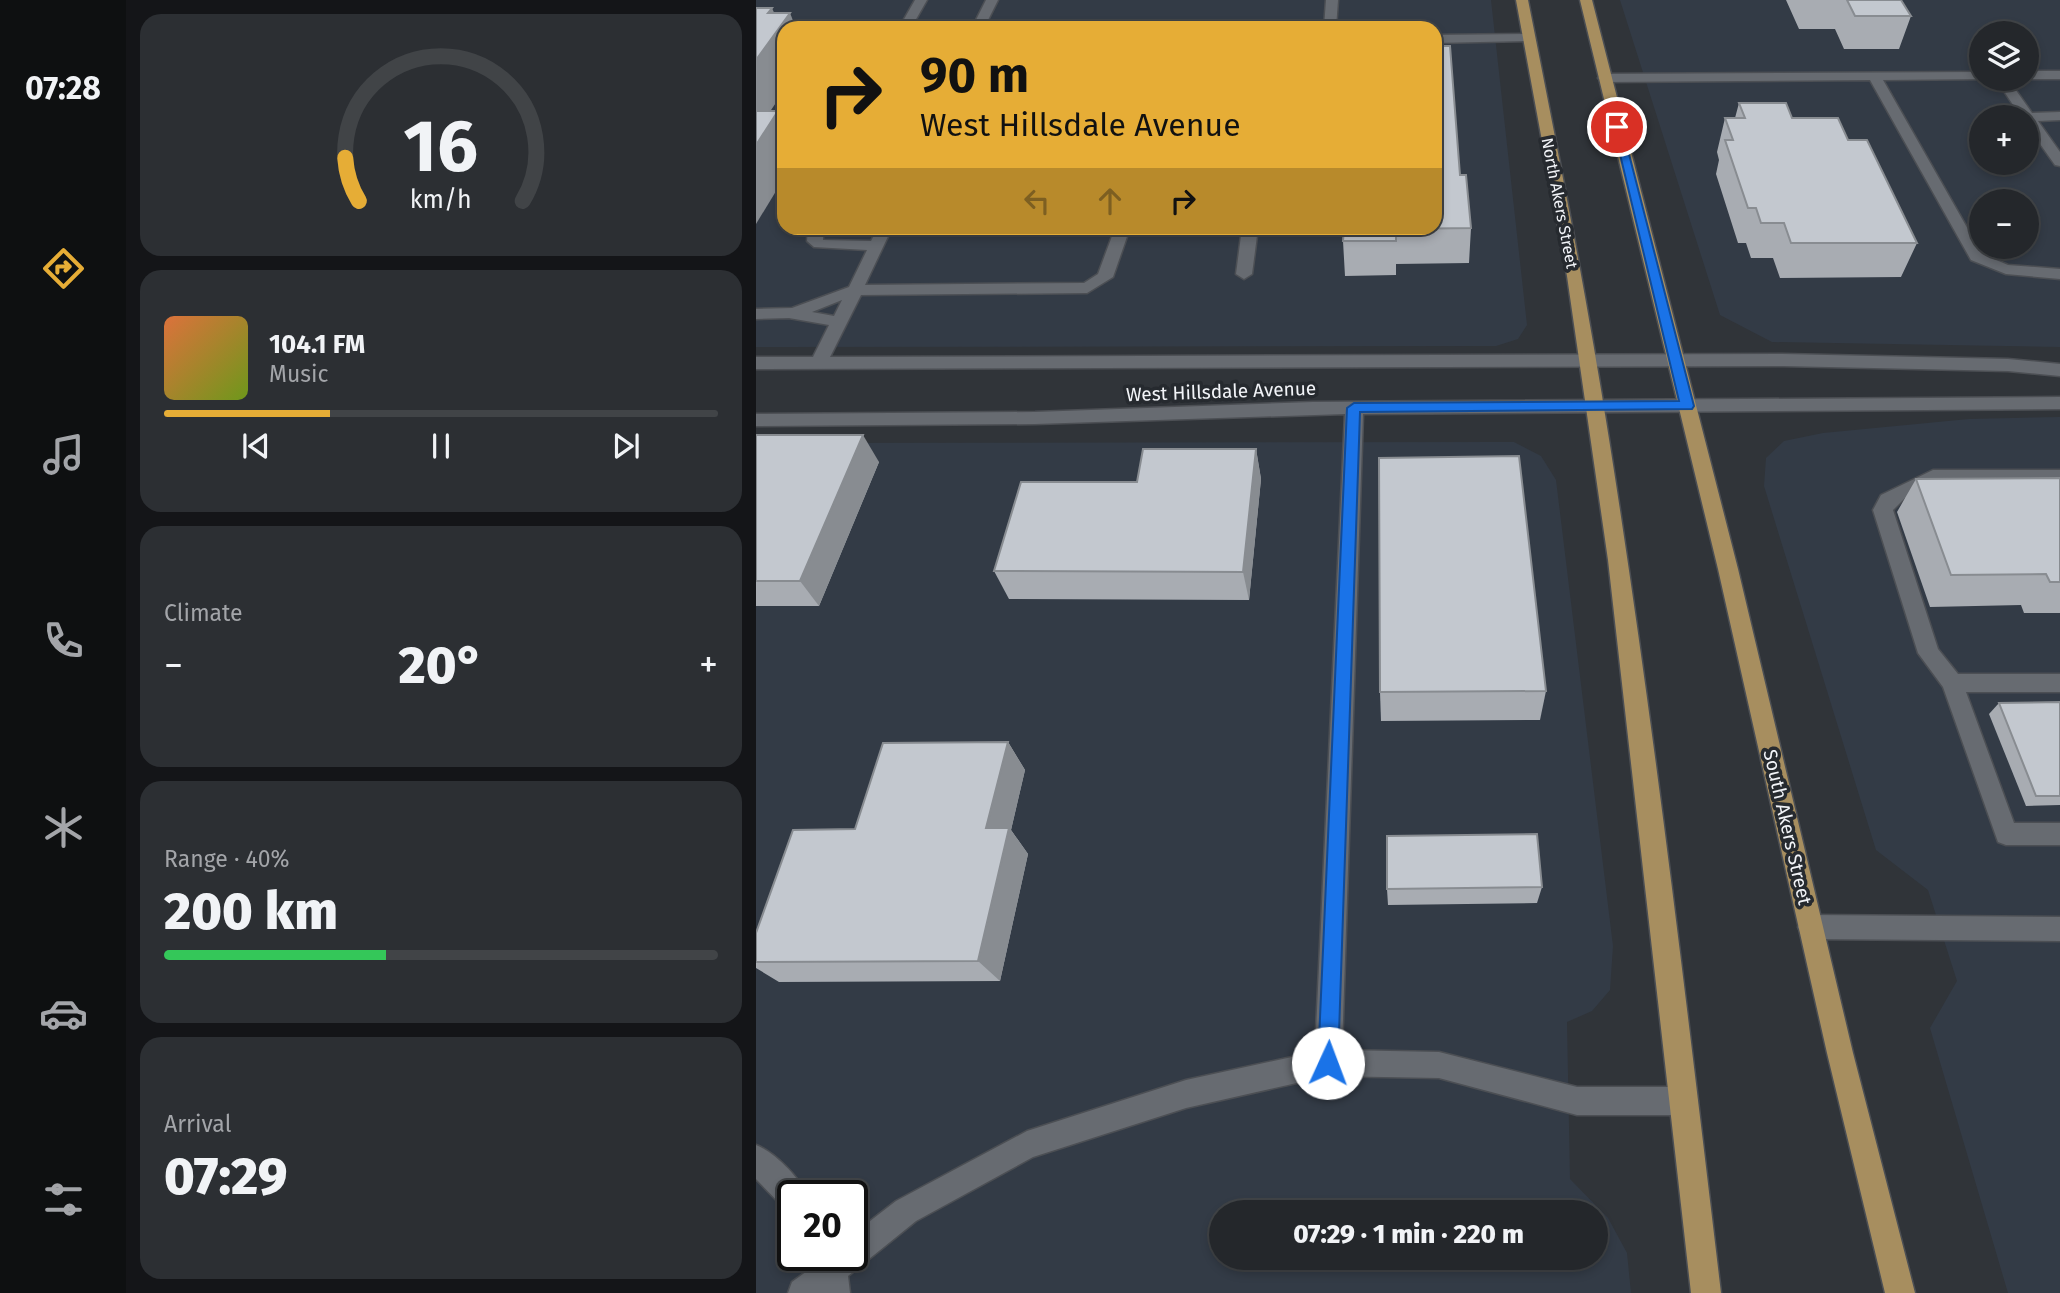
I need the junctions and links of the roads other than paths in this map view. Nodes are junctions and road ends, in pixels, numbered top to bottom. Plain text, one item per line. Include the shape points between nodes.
1 (921, 0) edge
2 (992, 0) edge
3 (1332, 0) edge
4 (1522, 0) edge
5 (1586, 0) edge
6 (909, 21) edge
7 (982, 21) edge
8 (1330, 21) edge
9 (1529, 37) junction
10 (1442, 39) edge
11 (2039, 75) edge
12 (2060, 75) edge
13 (1874, 76) junction
14 (1969, 76) edge
15 (1604, 78) junction
16 (2060, 116) edge
17 (2039, 117) edge
18 (2039, 132) edge
19 (2060, 162) edge
20 (815, 235) edge
21 (882, 235) edge
22 (1120, 235) edge
23 (1249, 235) edge
24 (876, 246) junction
25 (1244, 274) dead end
26 (2060, 274) edge
27 (855, 290) junction
28 (789, 313) junction
29 (756, 314) edge
30 (841, 322) junction
31 (1676, 361) junction
32 (1588, 362) junction
33 (756, 363) edge
34 (819, 363) junction
35 (2060, 370) edge
36 (2060, 403) edge
37 (1594, 406) junction
38 (1687, 406) junction
39 (1354, 408) junction
40 (756, 420) edge
41 (2060, 477) edge
42 (1903, 491) junction
43 (1956, 500) edge
44 (1952, 683) junction
45 (2060, 683) edge
46 (2060, 834) edge
47 (1811, 927) junction
48 (2060, 929) edge
49 (1328, 1063) junction
50 (1685, 1101) junction
51 (756, 1159) edge
52 (777, 1181) edge
53 (831, 1273) edge
54 (803, 1293) edge
55 (1706, 1293) edge
56 (1900, 1293) edge

1 - 6 street
2 - 7 street
3 - 8 street
4 - 9 main road, North Akers Street
5 - 15 main road
9 - 10 street
9 - 32 main road, North Akers Street
11 - 12 street
13 - 14 street
13 - 15 street
13 - 26 street via 1976,257 1993,268 2012,272
15 - 31 main road
16 - 17 street
18 - 19 street
20 - 24 street via 819,244
21 - 24 street
22 - 27 street via 1105,277 1087,288
23 - 25 street
24 - 27 street
27 - 28 street
27 - 30 street
28 - 29 street
28 - 30 street
30 - 34 street
31 - 32 street, West Hillsdale Avenue
31 - 35 street, West Hillsdale Avenue via 1875,362
31 - 38 main road, South Akers Street
32 - 34 street, West Hillsdale Avenue
32 - 37 main road, North Akers Street
33 - 34 street, West Hillsdale Avenue
36 - 38 street, West Hillsdale Avenue
37 - 38 street, West Hillsdale Avenue
37 - 39 street, West Hillsdale Avenue
37 - 50 main road via 1657,850
38 - 47 main road, South Akers Street
39 - 40 street, West Hillsdale Avenue via 999,419
39 - 49 street
41 - 42 street via 1933,477
42 - 43 street
42 - 44 street via 1888,500 1883,510 1885,522 1929,653
44 - 45 street
44 - 46 street via 2006,834
47 - 48 street
47 - 56 main road, South Akers Street
49 - 50 street via 1439,1065 1577,1101
49 - 53 street via 1186,1094 1027,1145 906,1211
50 - 55 main road
51 - 52 street
53 - 54 street

